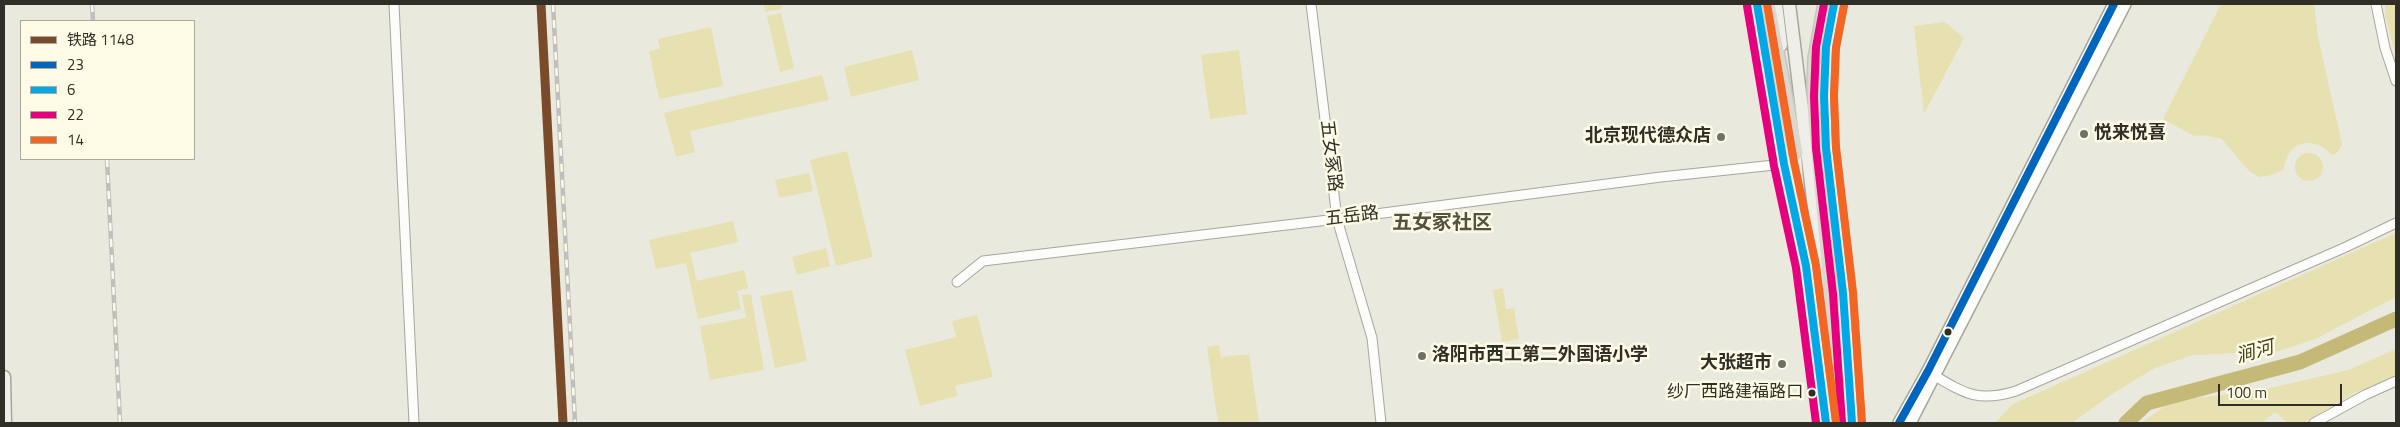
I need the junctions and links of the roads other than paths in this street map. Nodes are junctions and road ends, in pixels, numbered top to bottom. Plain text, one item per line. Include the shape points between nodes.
1 (394, 4) edge
2 (1311, 4) edge
3 (1788, 4) edge
4 (1822, 4) edge
5 (1826, 4) edge
6 (1834, 4) edge
7 (2114, 4) edge
8 (2125, 4) edge
9 (2376, 4) edge
10 (1767, 5) edge
11 (1816, 58) junction
12 (2396, 81) edge
13 (1790, 158) junction
14 (1337, 219) junction
15 (2396, 223) edge
16 (957, 282) dead end
17 (1932, 373) junction
18 (4, 377) edge
19 (2396, 382) edge
20 (1838, 402) junction
21 (5, 423) edge
22 (414, 423) edge
23 (1381, 423) edge
24 (1826, 423) edge
25 (1842, 423) edge
26 (1852, 423) edge
27 (1899, 423) edge
28 (1910, 423) edge
29 (2314, 423) edge

1 - 22 street
2 - 14 street, 五女冢路
3 - 20 main road
4 - 11 highway
5 - 11 highway
6 - 26 main road via 1826,47 1825,130 1843,293
7 - 17 street
8 - 17 street
9 - 12 street
10 - 13 highway
11 - 20 highway via 1816,120
13 - 14 street, 五岳路
13 - 24 main road
14 - 16 street, 五岳路 via 983,261
14 - 23 street, 五女冢路 via 1372,338
15 - 17 street via 2016,392 1995,398 1978,397
17 - 27 street
17 - 28 street
18 - 21 main road
19 - 29 street
20 - 25 main road

